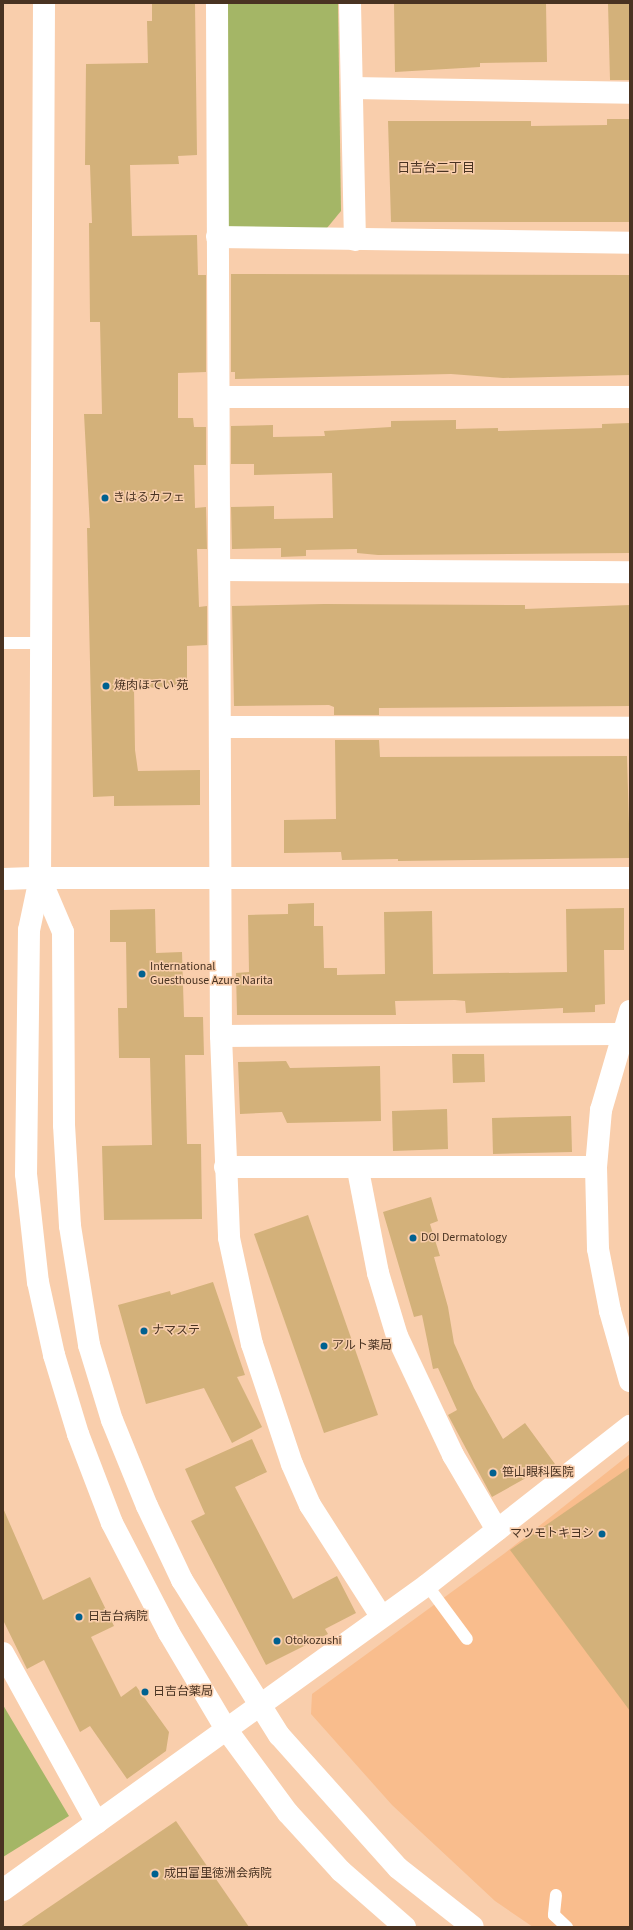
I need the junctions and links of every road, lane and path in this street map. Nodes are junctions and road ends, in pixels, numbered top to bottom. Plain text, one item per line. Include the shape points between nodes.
1 (44, 3) edge
2 (217, 3) edge
3 (350, 3) edge
4 (353, 88) junction
5 (630, 93) edge
6 (217, 237) junction
7 (355, 240) junction
8 (630, 243) edge
9 (219, 397) junction
10 (630, 397) edge
11 (222, 570) junction
12 (630, 572) edge
13 (3, 643) edge
14 (41, 643) junction
15 (221, 727) junction
16 (630, 728) edge
17 (220, 877) junction
18 (3, 878) edge
19 (40, 878) junction
20 (630, 878) edge
21 (630, 1011) edge
22 (622, 1034) junction
23 (221, 1036) junction
24 (225, 1167) junction
25 (596, 1167) junction
26 (358, 1170) junction
27 (630, 1381) edge
28 (630, 1426) edge
29 (497, 1530) junction
30 (427, 1585) junction
31 (381, 1616) junction
32 (466, 1639) dead end
33 (3, 1653) edge
34 (258, 1706) junction
35 (226, 1729) junction
36 (97, 1823) junction
37 (3, 1890) edge
38 (556, 1895) dead end
39 (405, 1927) edge
40 (473, 1927) edge
41 (566, 1927) edge

1 - 14 street
2 - 6 street
3 - 4 street
4 - 5 street
4 - 7 street
6 - 7 street
6 - 9 street
7 - 8 street
9 - 10 street
9 - 11 street
11 - 12 street
11 - 15 street
13 - 14 lane
14 - 19 street
15 - 16 street
15 - 17 street
17 - 19 street
17 - 20 street
17 - 23 street
18 - 19 street
19 - 34 street via 63,932 64,1125 70,1226 89,1345 112,1420 147,1506 182,1580
19 - 35 street via 29,930 26,1174 30,1229 52,1348 78,1434 112,1523 169,1633
21 - 22 street
22 - 23 street
22 - 25 street via 601,1110
23 - 24 street
24 - 26 street
24 - 31 street via 229,1238 236,1285 270,1406 310,1505
25 - 26 street
25 - 27 street via 598,1249 610,1311
26 - 29 street via 378,1273 397,1336 453,1455
28 - 29 street
29 - 30 street
30 - 31 street
30 - 32 lane
31 - 34 street
33 - 36 street
34 - 35 street
34 - 40 street via 279,1735 398,1868
35 - 36 street
35 - 39 street via 304,1830 341,1871
36 - 37 street
38 - 41 lane via 554,1915

